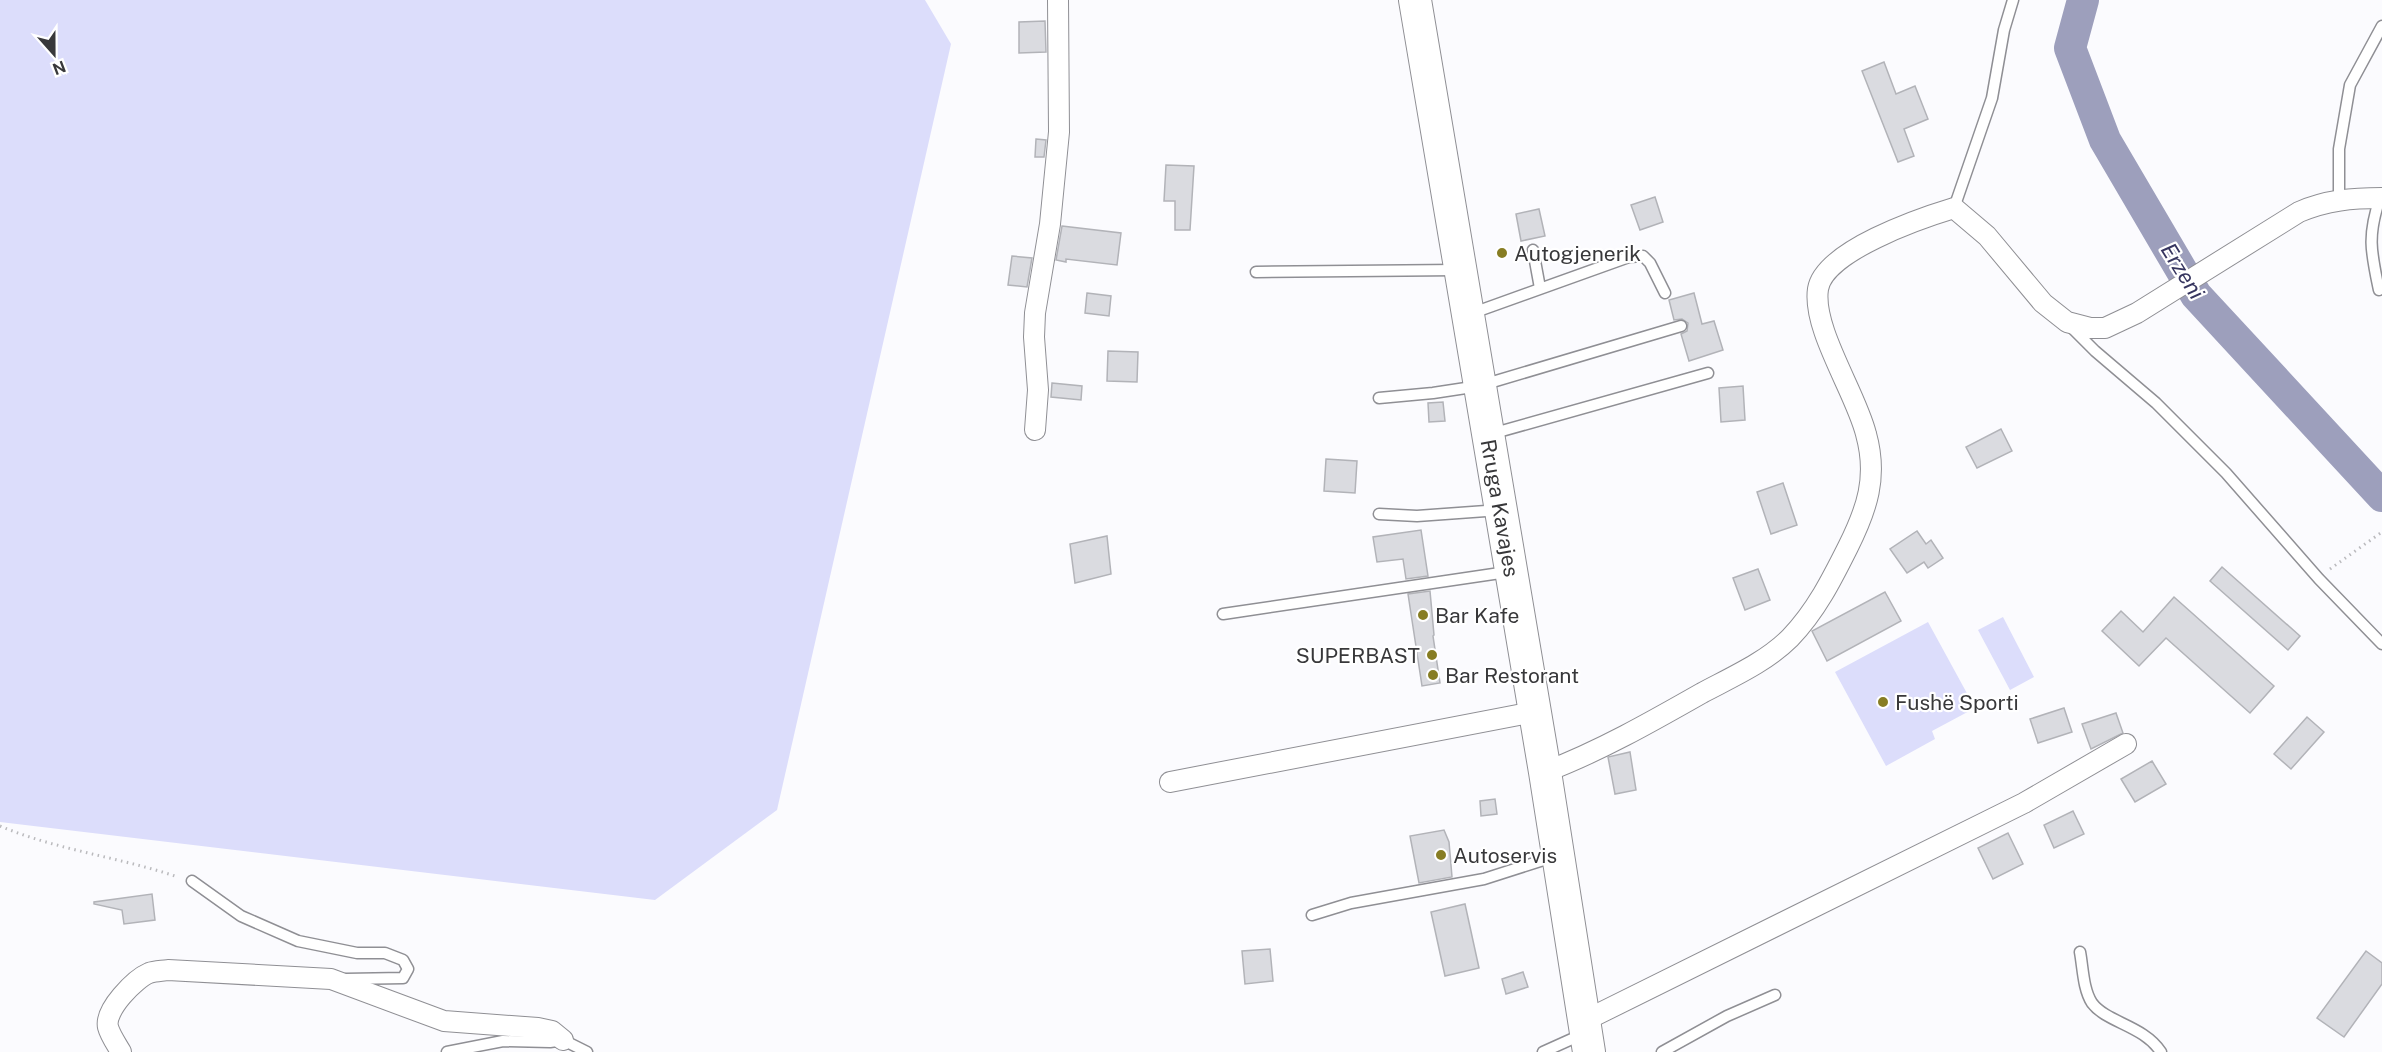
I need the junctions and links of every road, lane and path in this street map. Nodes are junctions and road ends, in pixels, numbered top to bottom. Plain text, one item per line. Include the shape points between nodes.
1 (1058, 0) edge
2 (1415, 0) edge
3 (2013, 0) edge
4 (2382, 26) edge
5 (2381, 198) edge
6 (2339, 199) junction
7 (1954, 208) junction
8 (1533, 250) dead end
9 (1459, 270) junction
10 (1256, 272) dead end
11 (1540, 288) junction
12 (2379, 290) dead end
13 (1665, 293) dead end
14 (1467, 315) junction
15 (2067, 322) junction
16 (1681, 326) dead end
17 (1708, 373) dead end
18 (1479, 386) junction
19 (1379, 398) dead end
20 (1035, 430) dead end
21 (1488, 435) junction
22 (1500, 510) junction
23 (1379, 514) dead end
24 (2382, 532) edge
25 (1510, 572) junction
26 (2326, 573) dead end
27 (1223, 614) dead end
28 (2382, 644) edge
29 (1534, 712) junction
30 (2126, 744) dead end
31 (1545, 772) junction
32 (1170, 782) dead end
33 (0, 826) edge
34 (1556, 856) junction
35 (192, 881) joint
36 (1312, 915) dead end
37 (2080, 952) dead end
38 (331, 979) junction
39 (1775, 995) dead end
40 (1586, 1035) edge
41 (570, 1046) edge
42 (121, 1052) edge
43 (447, 1052) edge
44 (586, 1052) edge
45 (1543, 1052) edge
46 (1662, 1052) edge
47 (2161, 1052) edge

1 - 20 street via 1059,132 1050,224 1035,313
2 - 9 main road, Rruga Kavajes
3 - 7 lane via 1992,98
4 - 6 lane via 2350,85 2339,148
5 - 6 street
5 - 12 lane via 2372,222 2370,249
6 - 15 street via 2319,203 2280,222 2137,314 2105,328
7 - 15 street via 1987,236 2043,303
7 - 31 street via 1864,244 1829,269 1818,287 1818,314 1866,434 1872,474 1865,513 1825,594 1789,639 1733,676 1611,744
8 - 11 lane
9 - 10 lane
9 - 14 main road, Rruga Kavajes
11 - 13 lane via 1643,256
11 - 14 lane
14 - 18 main road, Rruga Kavajes
15 - 28 lane via 2226,473
16 - 18 lane
17 - 21 lane
18 - 19 lane
18 - 21 main road, Rruga Kavajes
21 - 22 main road, Rruga Kavajes
22 - 23 lane via 1418,516
22 - 25 main road, Rruga Kavajes
24 - 26 path
25 - 27 lane
25 - 29 main road, Rruga Kavajes
29 - 31 main road, Rruga Kavajes
29 - 32 street
30 - 40 street via 2024,803
31 - 34 main road, Rruga Kavajes
33 - 35 path via 33,840 140,864
34 - 36 lane via 1467,883 1351,903
34 - 40 main road, Rruga Kavajes
35 - 38 lane via 241,916 298,941 357,953 385,954 403,960 408,969 403,978
37 - 47 lane via 2086,989 2093,1004 2145,1034
38 - 41 street via 444,1021 538,1028 552,1031
38 - 42 street via 192,970 150,973 122,995 110,1013 107,1025
39 - 46 lane
40 - 45 lane
41 - 43 lane via 503,1041
41 - 44 lane

